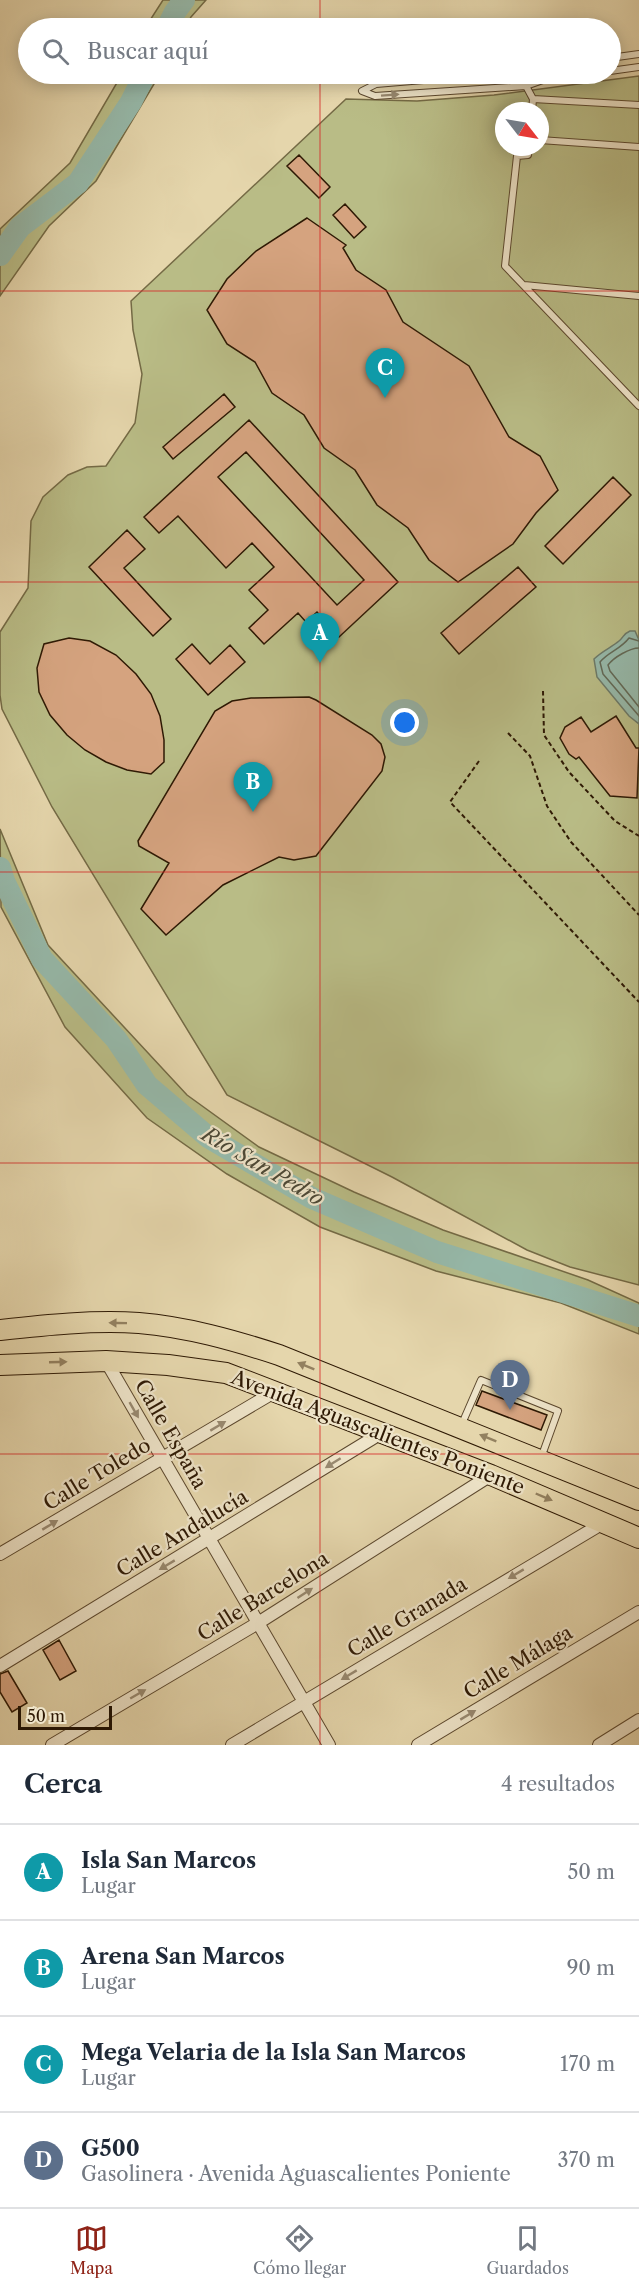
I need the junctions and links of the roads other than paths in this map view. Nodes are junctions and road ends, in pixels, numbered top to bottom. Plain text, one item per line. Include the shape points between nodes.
1 (639, 54) edge
2 (621, 56) edge
3 (639, 67) edge
4 (621, 69) edge
5 (376, 84) edge
6 (423, 84) edge
7 (532, 84) edge
8 (526, 86) junction
9 (423, 92) junction
10 (534, 99) junction
11 (534, 102) edge
12 (639, 105) edge
13 (549, 141) edge
14 (639, 147) edge
15 (517, 156) edge
16 (524, 285) junction
17 (639, 296) edge
18 (639, 406) edge
19 (0, 1330) edge
20 (106, 1361) junction
21 (0, 1365) edge
22 (276, 1391) junction
23 (461, 1427) junction
24 (383, 1432) junction
25 (163, 1458) junction
26 (540, 1459) junction
27 (491, 1475) junction
28 (639, 1500) edge
29 (603, 1523) junction
30 (639, 1538) edge
31 (210, 1539) junction
32 (0, 1554) edge
33 (639, 1612) edge
34 (258, 1623) junction
35 (0, 1666) edge
36 (304, 1702) junction
37 (639, 1720) edge
38 (51, 1745) edge
39 (232, 1745) edge
40 (329, 1745) edge
41 (418, 1745) edge
42 (598, 1745) edge

1 - 2 lane
3 - 4 lane
5 -> 9 lane via 362,91 375,96
6 - 9 lane
7 - 8 lane
8 - 9 lane
8 - 10 lane
10 - 11 lane
10 - 12 lane
13 - 14 lane
15 - 16 lane via 505,266
16 - 17 lane
16 - 18 lane
23 -> 19 main road, Avenida Aguascalientes Poniente via 279,1355 197,1332 139,1323 88,1322
21 -> 20 main road, Avenida Aguascalientes Poniente
20 - 22 main road, Avenida Aguascalientes Poniente via 226,1373
20 -> 25 street, Calle España
22 - 24 main road, Avenida Aguascalientes Poniente
25 -> 22 street, Calle Toledo
26 -> 23 main road, Avenida Aguascalientes Poniente
23 - 26 lane via 481,1380 492,1384 558,1411
24 - 27 main road, Avenida Aguascalientes Poniente
24 -> 31 street, Calle Andalucía
25 - 31 street, Calle España
32 -> 25 street, Calle Toledo
26 - 28 main road, Avenida Aguascalientes Poniente
27 -> 29 main road, Avenida Aguascalientes Poniente
34 -> 27 street, Calle Barcelona
29 - 30 main road, Avenida Aguascalientes Poniente
29 -> 36 street, Calle Granada
31 - 34 street, Calle España
31 -> 35 street, Calle Andalucía
41 -> 33 street, Calle Málaga
34 - 36 street, Calle España
38 -> 34 street, Calle Barcelona
36 - 39 street, Calle Granada
36 - 40 street, Calle España
37 - 42 street

